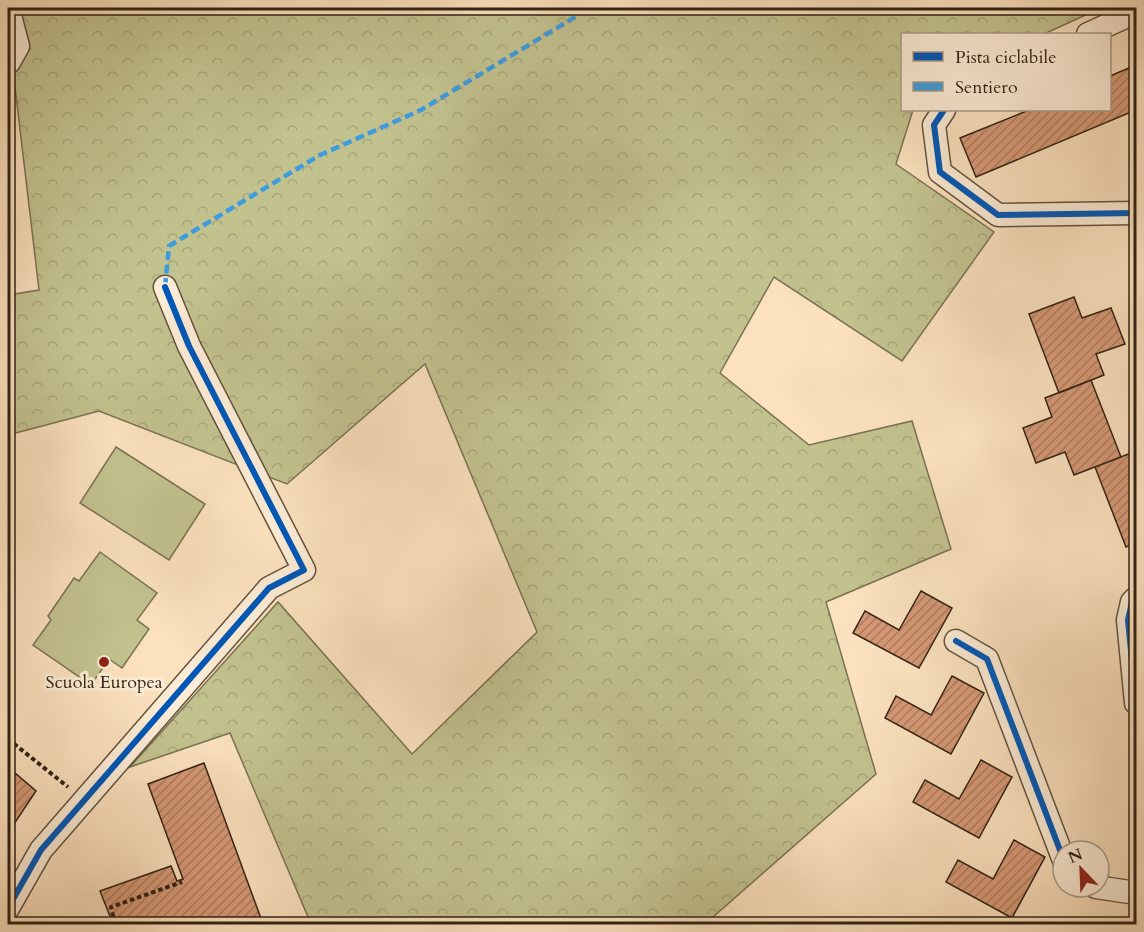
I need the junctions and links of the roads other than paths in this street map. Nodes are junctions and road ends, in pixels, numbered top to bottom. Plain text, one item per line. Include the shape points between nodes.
1 (8, 8) edge
2 (1137, 12) edge
3 (1090, 33) edge
4 (8, 62) edge
5 (943, 111) edge
6 (1137, 213) edge
7 (165, 287) dead end
8 (1134, 600) edge
9 (956, 641) dead end
10 (1137, 703) edge
11 (1056, 839) edge
12 (1111, 889) edge
13 (1137, 893) edge
14 (8, 908) edge

1 - 4 street via 18,46
2 - 3 street
5 - 6 street via 934,125 940,172 998,214
7 - 14 street via 189,346 304,570 269,588 41,850
8 - 10 street via 1128,620
9 - 11 street via 987,659
12 - 13 street

